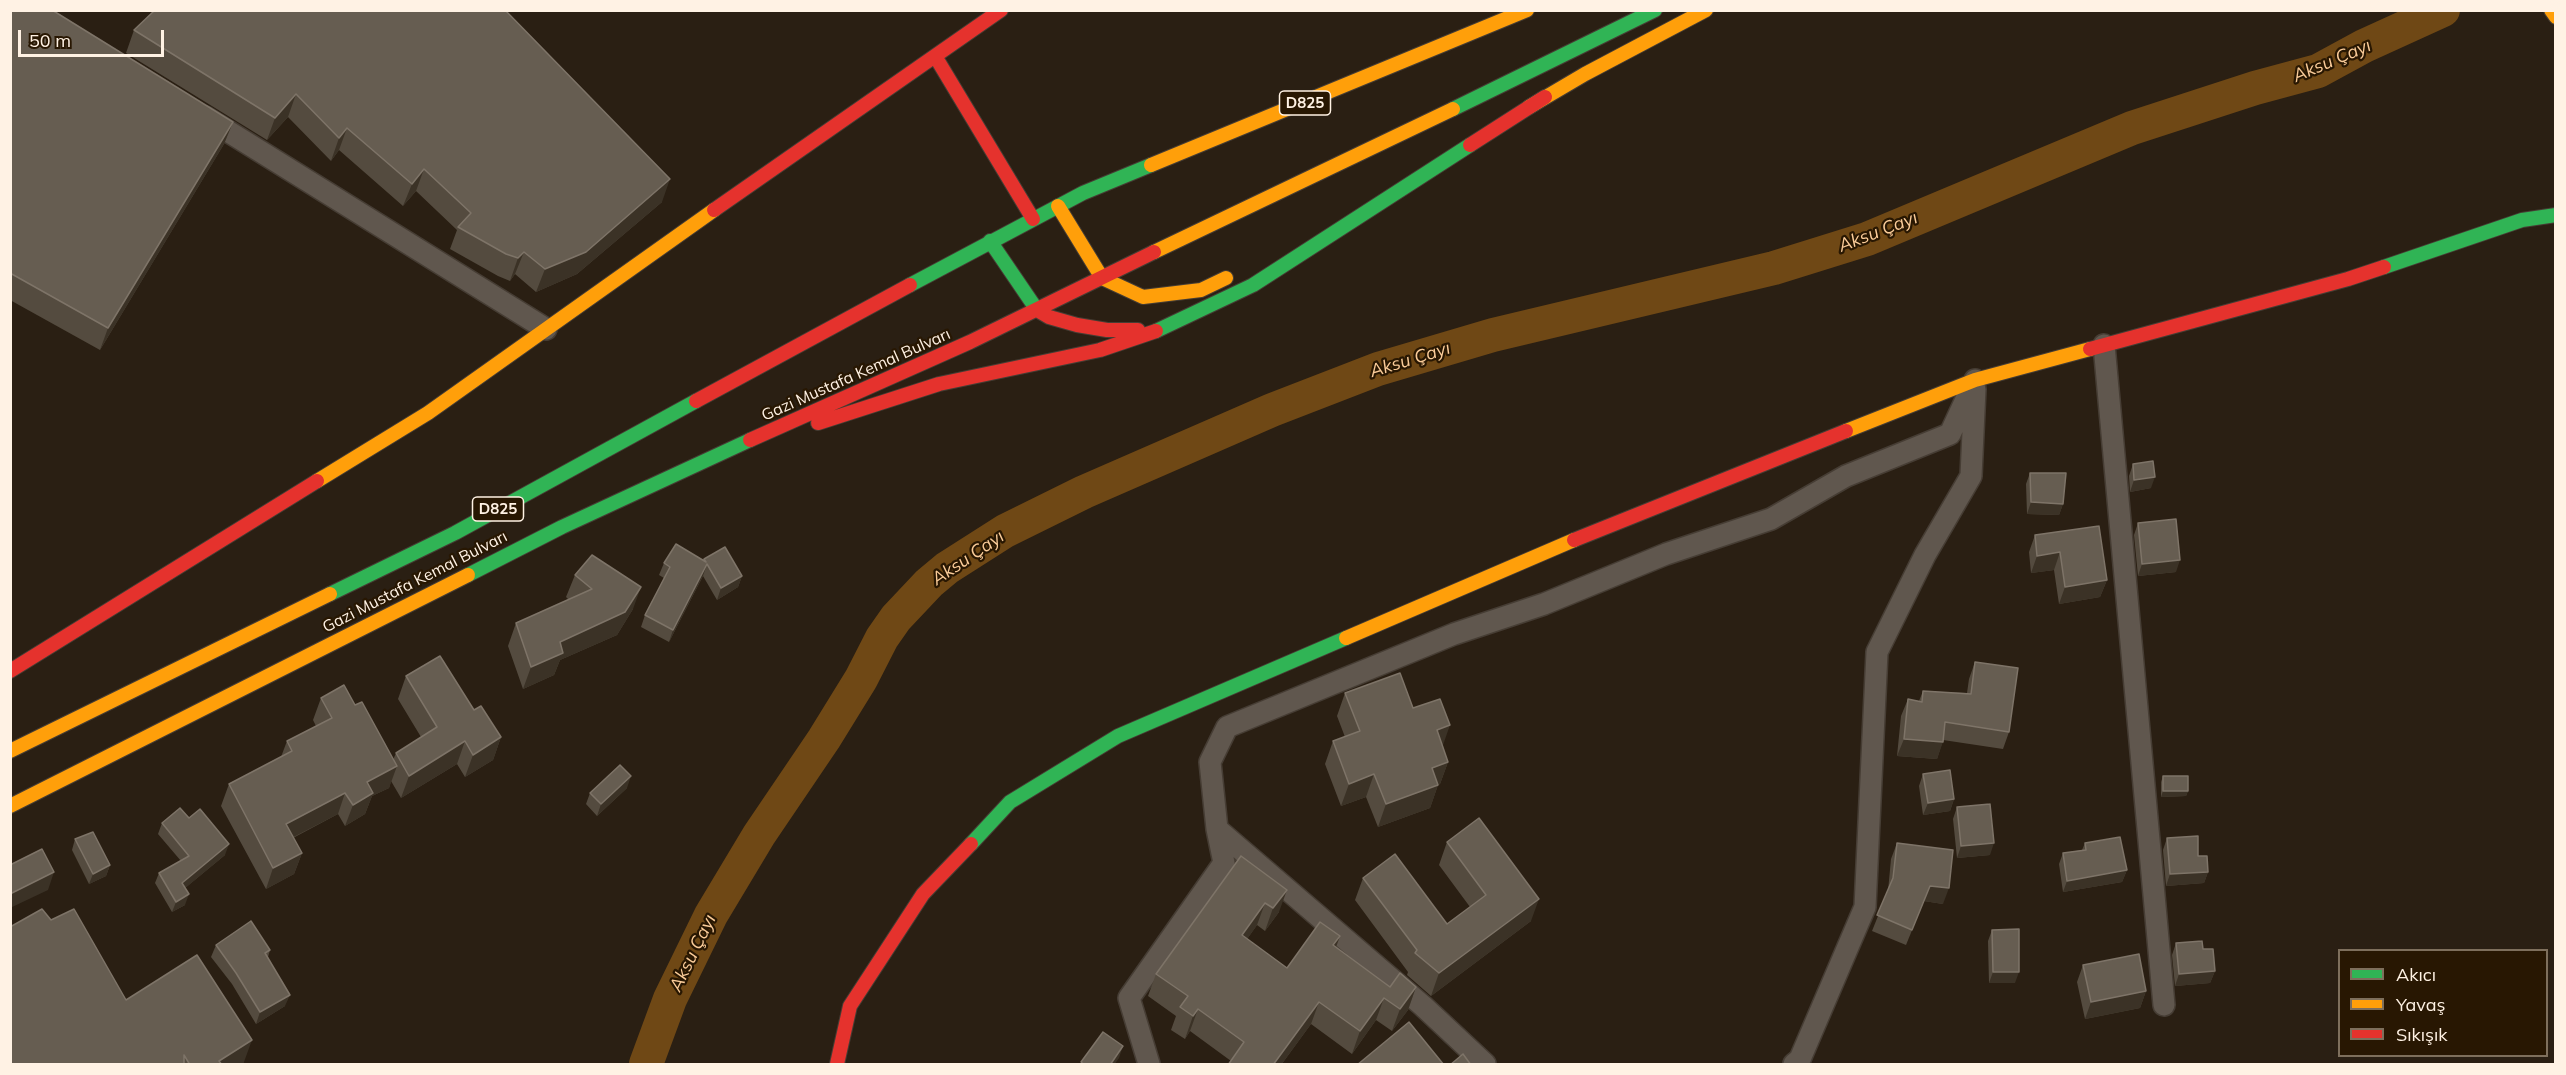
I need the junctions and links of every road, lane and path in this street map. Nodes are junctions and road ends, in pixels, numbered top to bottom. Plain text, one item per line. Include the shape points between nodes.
1 (1001, 10) edge
2 (1527, 10) edge
3 (1655, 10) edge
4 (1706, 10) edge
5 (2551, 10) edge
6 (2556, 17) edge
7 (935, 56) junction
8 (1545, 97) junction
9 (192, 109) edge
10 (1058, 206) junction
11 (2556, 215) edge
12 (1033, 219) junction
13 (1308, 233) dead end
14 (990, 241) junction
15 (1237, 273) dead end
16 (1102, 278) junction
17 (1037, 310) junction
18 (546, 329) junction
19 (1160, 330) junction
20 (2104, 345) junction
21 (1975, 380) junction
22 (718, 454) junction
23 (10, 670) edge
24 (10, 751) edge
25 (10, 806) edge
26 (1217, 830) junction
27 (2164, 1005) dead end
28 (837, 1065) edge
29 (1149, 1065) edge
30 (1485, 1065) edge
31 (1794, 1065) edge

1 - 7 main road
2 - 10 main road, Gazi Mustafa Kemal Bulvarı / D825
3 - 16 main road, Gazi Mustafa Kemal Bulvarı
4 - 8 main road
5 - 6 main road
7 - 12 main road
7 - 18 main road
8 - 13 main road
8 - 19 main road via 1253,285
9 - 18 street
10 - 12 main road, Gazi Mustafa Kemal Bulvarı
10 - 16 main road
11 - 20 main road via 2522,220 2348,279
12 - 14 main road, Gazi Mustafa Kemal Bulvarı
14 - 17 main road
14 - 24 main road, Gazi Mustafa Kemal Bulvarı / D825 via 455,533
15 - 16 main road via 1201,290 1143,297
16 - 17 main road, Gazi Mustafa Kemal Bulvarı
17 - 19 main road via 1049,317 1107,330
17 - 22 main road, Gazi Mustafa Kemal Bulvarı
18 - 23 main road via 428,413
19 - 22 main road via 1100,350 939,384
20 - 21 main road
20 - 27 street
21 - 26 street via 1950,434 1846,476 1771,519 1454,634 1227,727 1210,762
21 - 28 main road via 1547,551 1118,736 1010,802 923,894 850,1006
21 - 31 street via 1971,476 1925,555 1877,652 1865,907 1800,1059
22 - 25 main road, Gazi Mustafa Kemal Bulvarı via 562,527
26 - 29 street via 1224,863 1129,998
26 - 30 street via 1414,998

